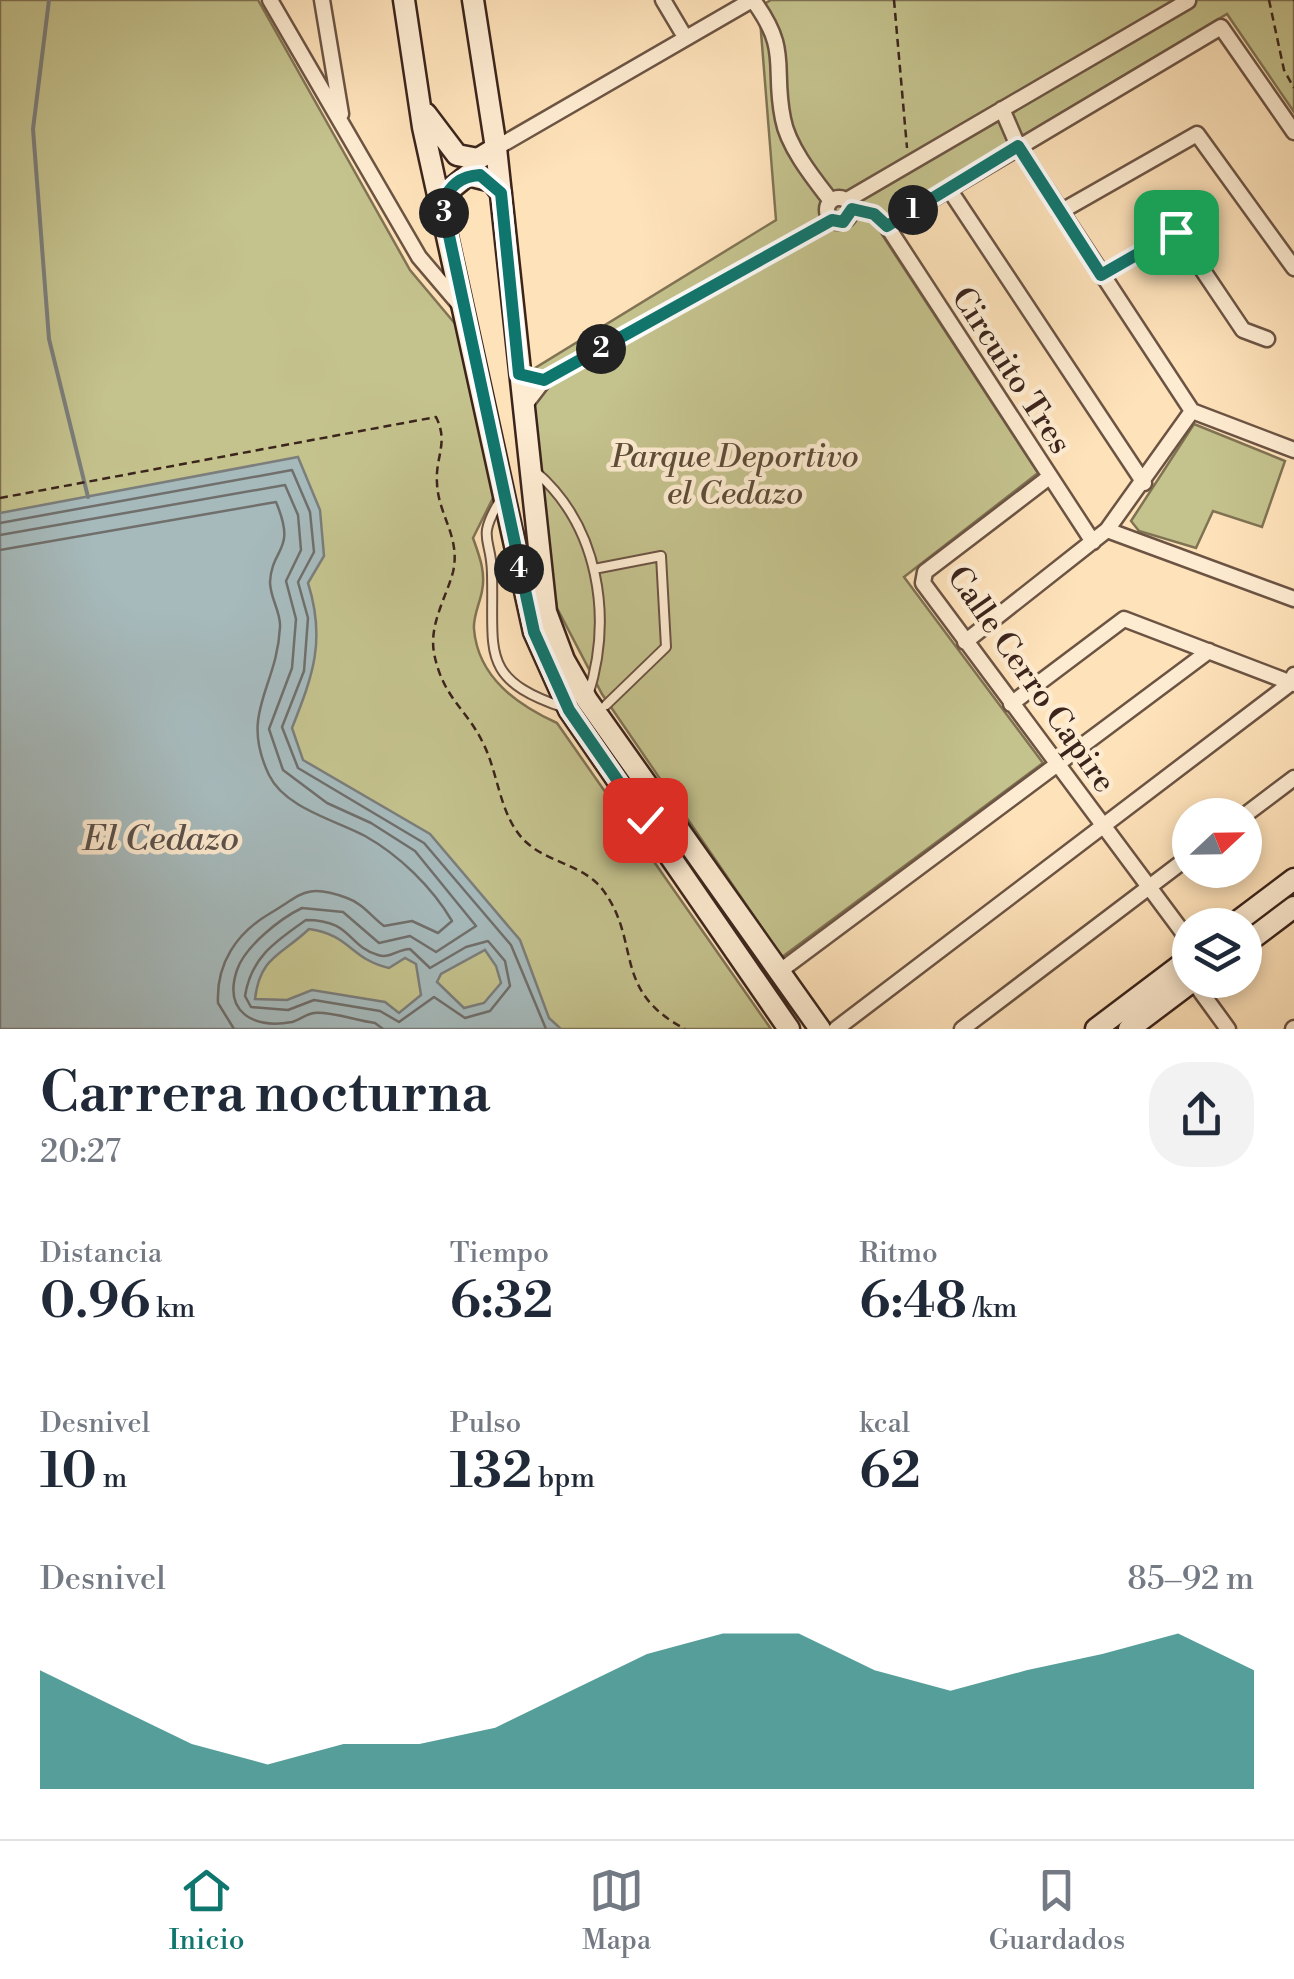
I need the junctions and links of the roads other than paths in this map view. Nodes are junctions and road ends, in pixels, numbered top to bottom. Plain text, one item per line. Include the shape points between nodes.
1 (270, 0) edge
2 (322, 0) edge
3 (404, 0) edge
4 (473, 0) edge
5 (663, 0) edge
6 (753, 0) edge
7 (1188, 1) edge
8 (685, 37) junction
9 (420, 103) junction
10 (1002, 109) junction
11 (343, 125) junction
12 (1294, 132) edge
13 (1018, 146) junction
14 (496, 148) junction
15 (949, 188) junction
16 (501, 193) junction
17 (442, 203) junction
18 (843, 203) junction
19 (1060, 212) junction
20 (832, 220) junction
21 (887, 226) junction
22 (1294, 268) edge
23 (1101, 275) junction
24 (467, 313) junction
25 (1267, 338) dead end
26 (519, 374) junction
27 (544, 380) junction
28 (524, 407) junction
29 (1192, 411) junction
30 (1294, 450) edge
31 (528, 464) junction
32 (1048, 478) junction
33 (1144, 484) junction
34 (504, 494) junction
35 (1107, 530) junction
36 (1094, 542) junction
37 (594, 569) junction
38 (1294, 599) edge
39 (964, 642) junction
40 (1209, 652) junction
41 (1293, 681) edge
42 (1011, 704) junction
43 (587, 705) junction
44 (1058, 766) junction
45 (1294, 778) edge
46 (1262, 802) edge
47 (1103, 826) junction
48 (1172, 870) edge
49 (1294, 879) edge
50 (1149, 887) junction
51 (1256, 908) edge
52 (1294, 908) edge
53 (1172, 918) edge
54 (1262, 932) edge
55 (780, 971) junction
56 (1172, 972) edge
57 (1172, 997) edge
58 (1206, 998) edge
59 (789, 1029) edge
60 (820, 1029) edge
61 (836, 1029) edge
62 (962, 1029) edge
63 (1096, 1029) edge
64 (1129, 1029) edge
65 (1228, 1029) edge

1 - 11 street
2 - 11 street
3 - 9 main road
4 - 14 main road
5 - 8 street
6 - 8 street
6 - 18 street via 774,28 783,122 814,180
7 - 10 street
8 - 14 street
9 - 14 main road via 457,155 478,159
9 - 17 main road
10 - 13 street
10 - 18 street
11 - 24 street via 418,257
12 - 13 street via 1221,27
13 - 15 street
13 - 19 street
14 - 16 main road
15 - 21 street
15 - 33 street
16 - 17 main road via 492,182 468,176
16 - 26 main road
17 - 24 main road
18 - 20 street via 827,211
18 - 20 street via 843,222
18 - 21 street
19 - 22 street via 1197,134
19 - 23 street
20 - 27 street
21 - 32 street, Circuito Tres
23 - 25 street via 1176,232 1243,330
23 - 29 street
24 - 34 main road
26 - 27 street
26 - 28 main road
27 - 28 street
28 - 31 main road
29 - 30 street
29 - 33 street
31 - 37 lane via 562,498
31 - 43 main road via 546,612
32 - 36 street, Circuito Tres
32 - 39 street, Calle Cerro Capire via 922,577
33 - 35 street
34 - 43 main road via 534,632
34 - 43 lane via 484,536 494,652 520,690
35 - 36 street
35 - 38 street
36 - 39 street
37 - 43 lane via 600,634
37 - 43 lane via 661,556 666,647
39 - 42 street, Calle Cerro Capire
40 - 41 street
40 - 42 street via 1124,619
40 - 44 street
41 - 47 street
42 - 44 street, Calle Cerro Capire
43 - 55 main road
43 - 59 main road
44 - 47 street, Calle Cerro Capire
44 - 55 street
45 - 46 street
47 - 50 street, Calle Cerro Capire
47 - 61 street
48 - 50 street
49 - 51 main road
50 - 53 street, Calle Cerro Capire
50 - 62 street
52 - 54 main road
55 - 60 main road
56 - 63 main road
57 - 64 main road
58 - 65 street

